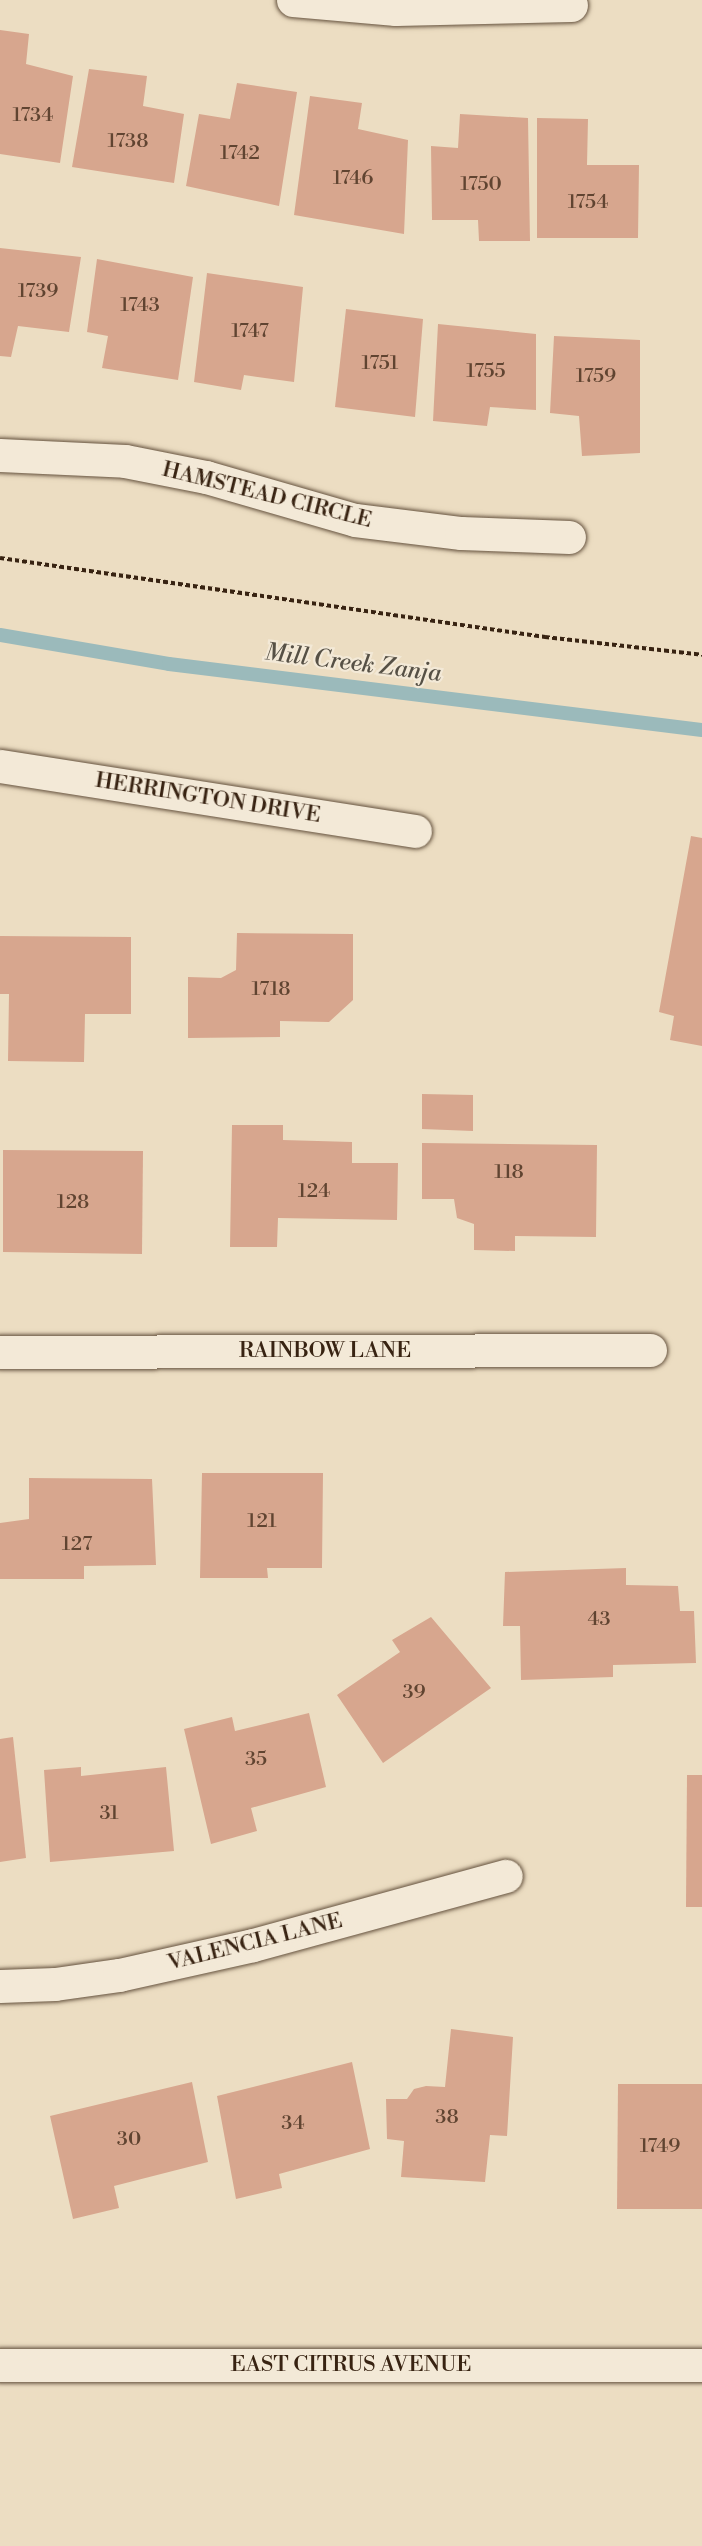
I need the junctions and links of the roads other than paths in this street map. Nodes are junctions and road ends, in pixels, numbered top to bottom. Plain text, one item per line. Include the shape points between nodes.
1 (293, 0) edge
2 (571, 5) dead end
3 (0, 454) edge
4 (569, 537) dead end
5 (0, 766) edge
6 (415, 831) dead end
7 (650, 1350) dead end
8 (0, 1352) edge
9 (506, 1876) dead end
10 (0, 1986) edge
11 (0, 2365) edge
12 (702, 2365) edge

1 - 2 street via 396,9
3 - 4 street, HAMSTEAD CIRCLE via 136,463 206,477 356,520 461,533
5 - 6 street, HERRINGTON DRIVE
7 - 8 street, RAINBOW LANE
9 - 10 street, VALENCIA LANE via 253,1945 120,1975 55,1984
11 - 12 street, EAST CITRUS AVENUE

